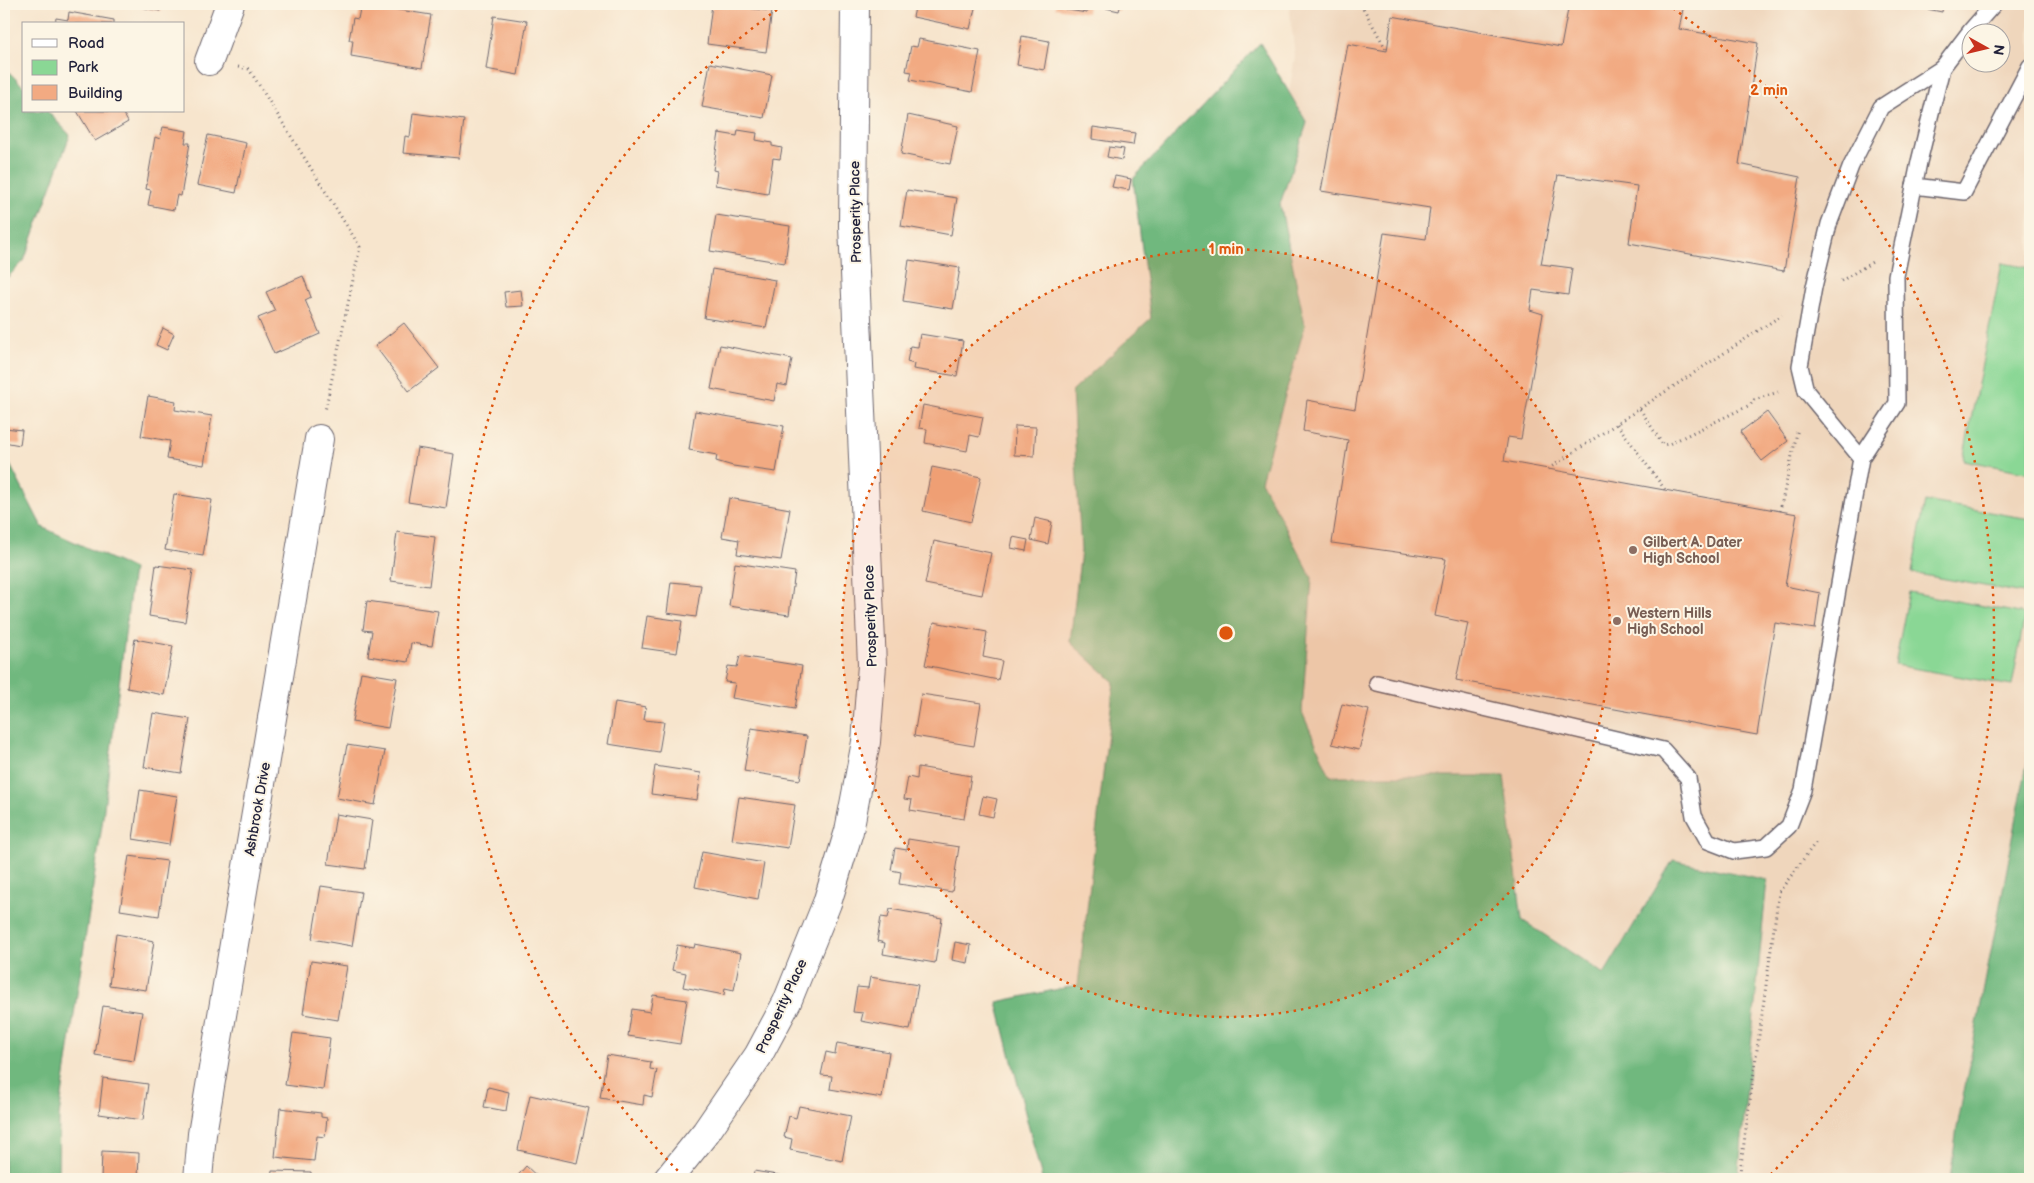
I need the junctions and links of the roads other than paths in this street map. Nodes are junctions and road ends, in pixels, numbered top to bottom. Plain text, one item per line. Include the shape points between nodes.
1 (230, 4) edge
2 (855, 4) edge
3 (1994, 4) edge
4 (209, 61) road end
5 (2030, 66) edge
6 (1942, 68) junction
7 (1914, 186) junction
8 (319, 439) road end
9 (1861, 458) junction
10 (1377, 683) dead end
11 (198, 1179) edge
12 (668, 1179) edge

1 - 4 street
2 - 12 street, Prosperity Place via 853,226 872,664 866,742 846,840 827,903 787,1002 758,1056 706,1132
3 - 6 lane
5 - 7 lane via 1964,192
6 - 7 lane
6 - 9 lane via 1881,107 1851,166 1829,224 1800,366 1806,391
7 - 9 lane via 1896,276 1897,403
8 - 11 street, Ashbrook Drive via 202,1134
9 - 10 lane via 1804,790 1789,826 1766,847 1734,851 1708,841 1694,816 1688,778 1663,750

